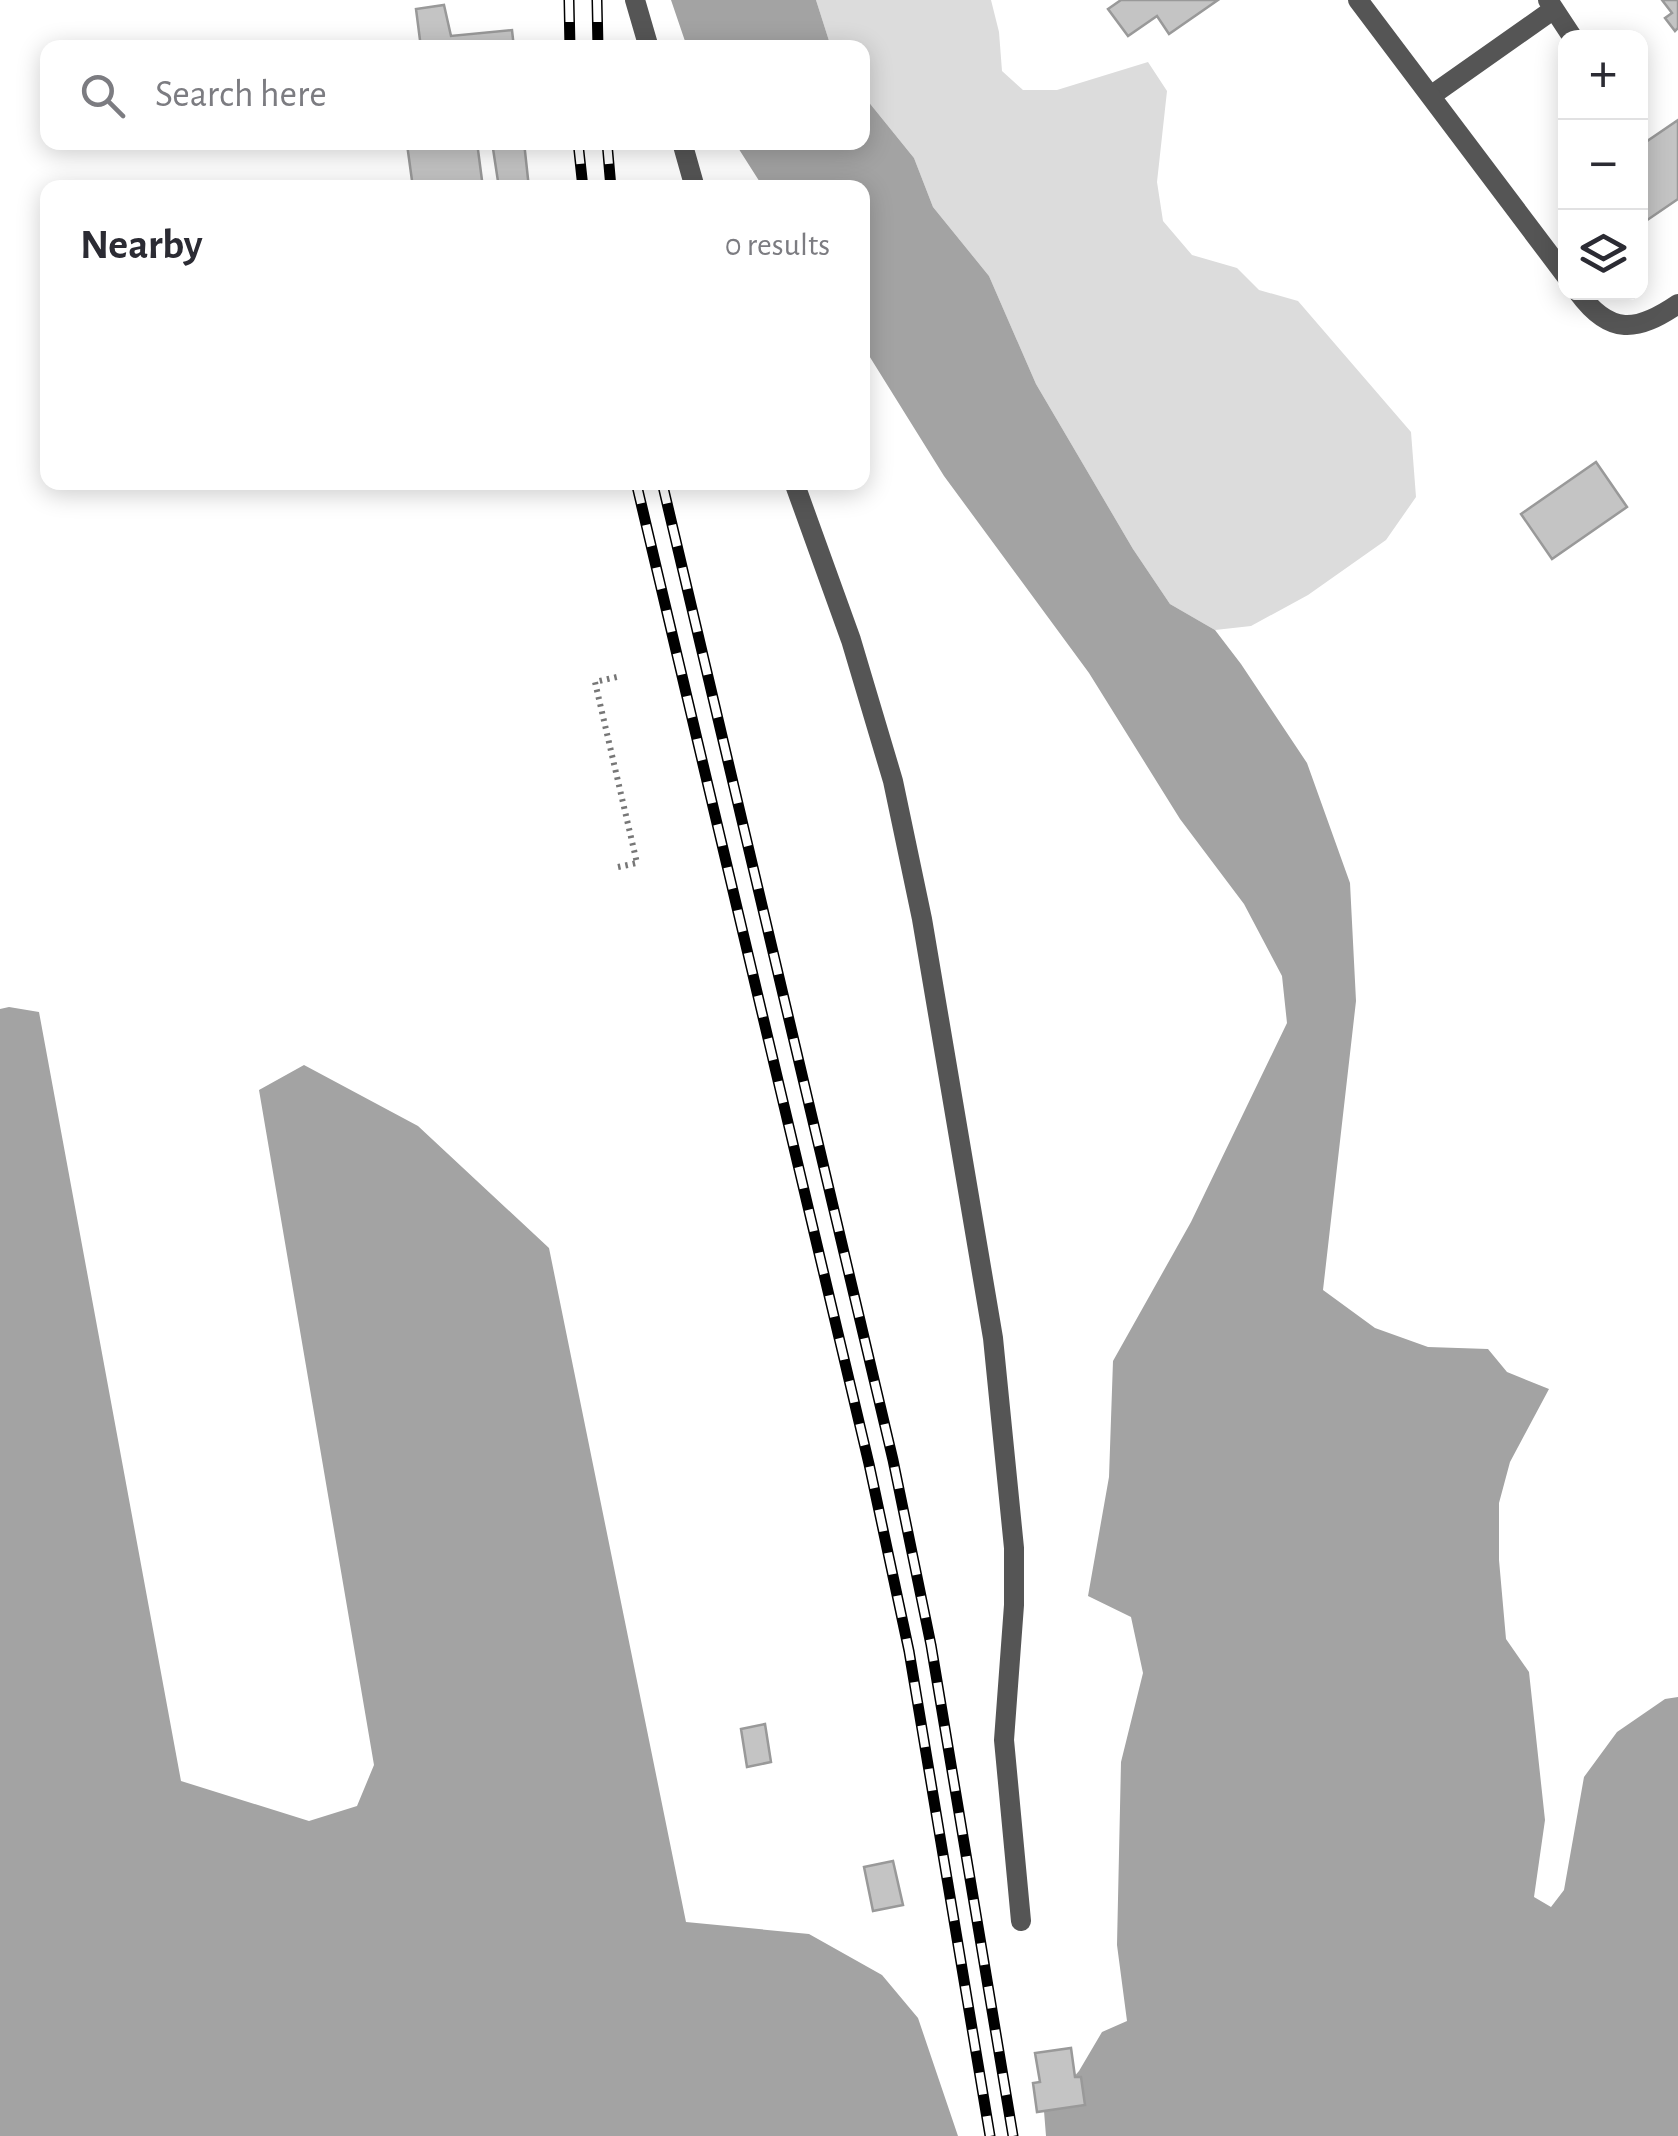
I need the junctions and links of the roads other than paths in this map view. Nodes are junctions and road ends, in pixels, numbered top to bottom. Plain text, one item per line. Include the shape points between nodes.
1 (634, 0) edge
2 (1358, 0) edge
3 (1551, 4) edge
4 (1569, 30) edge
5 (646, 40) edge
6 (1432, 95) junction
7 (684, 150) edge
8 (693, 180) edge
9 (1558, 265) edge
10 (1584, 300) edge
11 (1678, 304) edge
12 (797, 490) edge
13 (1021, 1922) dead end

1 - 5 street
2 - 6 street
3 - 4 street
3 - 6 street
6 - 9 street
7 - 8 street
10 - 11 street via 1606,320 1628,326 1651,322
12 - 13 street via 894,782 993,1338 1014,1548 1004,1740

